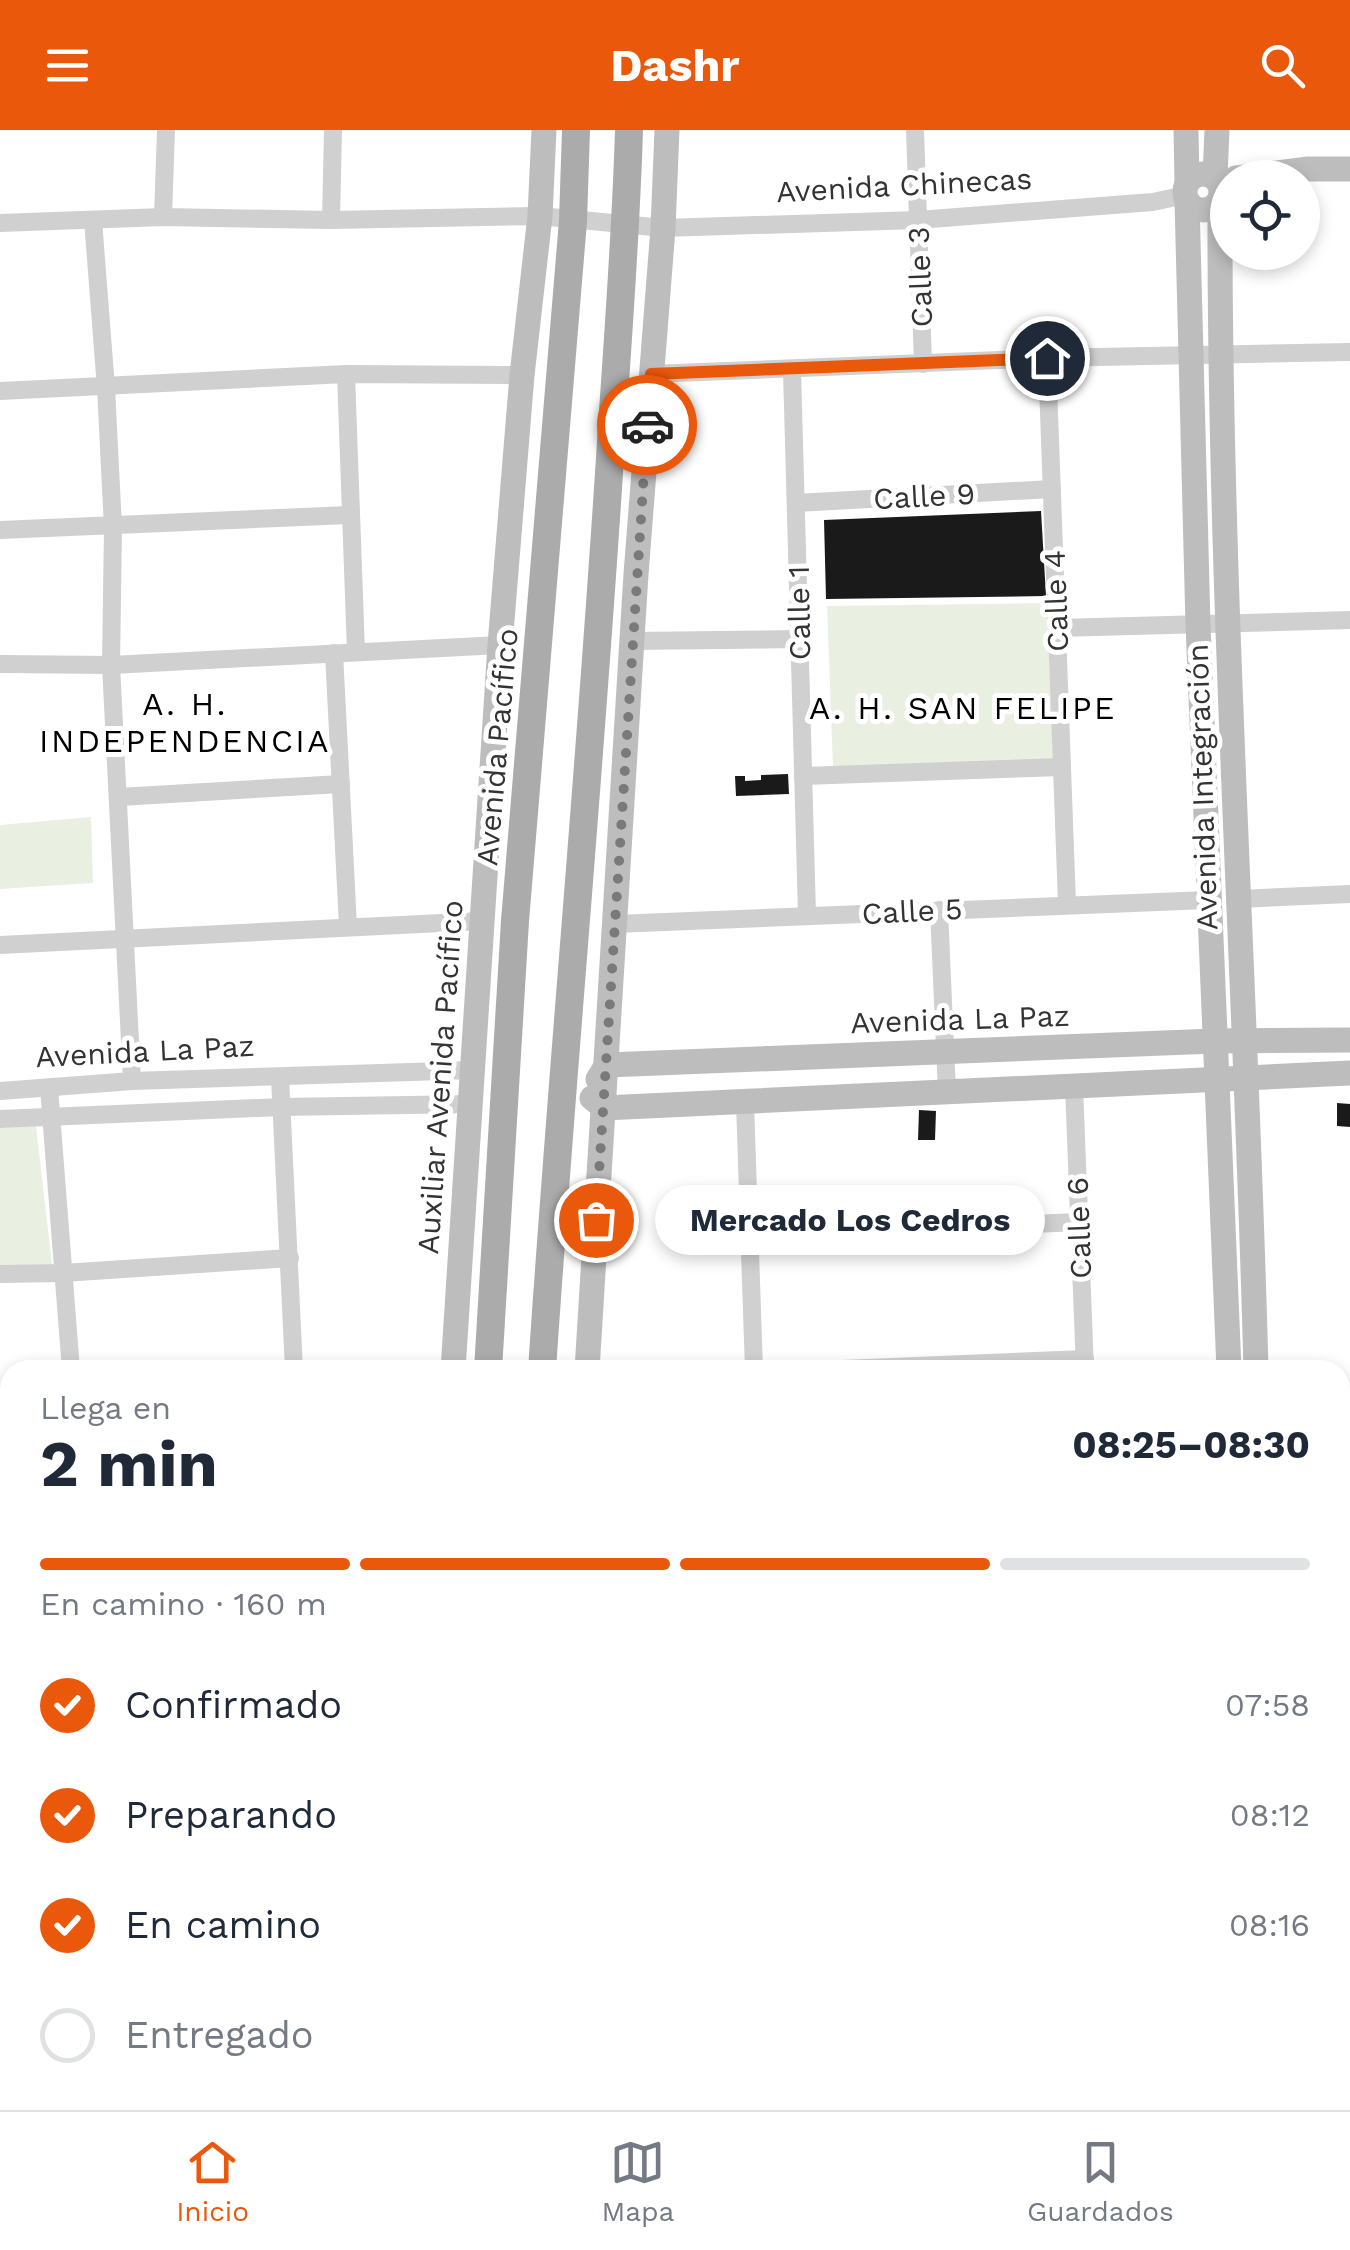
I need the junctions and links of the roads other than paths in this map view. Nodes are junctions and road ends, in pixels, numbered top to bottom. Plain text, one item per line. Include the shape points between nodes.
1 (166, 130) edge
2 (332, 130) edge
3 (544, 130) edge
4 (576, 130) edge
5 (629, 130) edge
6 (667, 130) edge
7 (915, 130) edge
8 (1186, 130) edge
9 (1218, 130) edge
10 (1221, 160) edge
11 (1320, 169) edge
12 (1350, 169) edge
13 (1186, 193) junction
14 (1210, 201) edge
15 (540, 216) junction
16 (163, 217) junction
17 (92, 220) junction
18 (330, 220) junction
19 (918, 220) junction
20 (573, 221) junction
21 (0, 223) edge
22 (626, 226) junction
23 (663, 228) junction
24 (1221, 270) edge
25 (1350, 352) edge
26 (1220, 356) junction
27 (1190, 357) junction
28 (1047, 358) junction
29 (924, 364) junction
30 (792, 370) junction
31 (346, 374) junction
32 (651, 374) junction
33 (522, 376) junction
34 (106, 388) junction
35 (0, 391) edge
36 (1052, 490) junction
37 (796, 504) junction
38 (349, 515) junction
39 (113, 527) junction
40 (0, 530) edge
41 (1350, 620) edge
42 (1198, 624) junction
43 (1228, 624) junction
44 (1057, 628) junction
45 (799, 639) junction
46 (632, 640) junction
47 (500, 646) junction
48 (356, 652) junction
49 (334, 653) junction
50 (0, 664) edge
51 (112, 665) junction
52 (1062, 767) junction
53 (803, 776) junction
54 (341, 784) junction
55 (119, 797) junction
56 (1350, 894) edge
57 (1239, 899) junction
58 (1208, 900) junction
59 (1067, 904) junction
60 (939, 910) junction
61 (807, 916) junction
62 (482, 921) junction
63 (615, 924) junction
64 (348, 926) junction
65 (127, 936) junction
66 (0, 944) edge
67 (1350, 1040) edge
68 (1215, 1041) junction
69 (1246, 1041) junction
70 (944, 1053) junction
71 (607, 1065) junction
72 (474, 1070) junction
73 (1350, 1074) edge
74 (280, 1076) junction
75 (1248, 1078) junction
76 (1218, 1079) junction
77 (132, 1081) junction
78 (1074, 1086) junction
79 (48, 1088) junction
80 (0, 1091) edge
81 (948, 1093) junction
82 (596, 1101) junction
83 (560, 1103) junction
84 (745, 1103) junction
85 (472, 1104) junction
86 (280, 1106) junction
87 (50, 1117) junction
88 (0, 1120) edge
89 (1078, 1222) junction
90 (749, 1237) junction
91 (290, 1258) junction
92 (63, 1273) junction
93 (0, 1274) edge
94 (70, 1360) edge
95 (294, 1360) edge
96 (454, 1360) edge
97 (489, 1360) edge
98 (543, 1360) edge
99 (586, 1360) edge
100 (754, 1360) edge
101 (1085, 1360) edge
102 (1229, 1360) edge
103 (1256, 1360) edge

1 - 16 street
2 - 18 street
3 - 15 main road, Auxiliar Avenida Pacífico
4 - 20 main road, Avenida Pacífico
5 - 22 main road
6 - 23 main road
7 - 19 street, Calle 3
8 - 13 main road
9 - 10 main road, Avenida Integración
11 - 12 main road
13 - 14 main road via 1204,210
13 - 19 street, Avenida Chinecas via 1153,202
13 - 27 main road
15 - 18 street
15 - 20 street
15 - 33 main road, Auxiliar Avenida Pacífico
16 - 17 street
16 - 18 street
17 - 21 street
17 - 34 street
19 - 23 street, Avenida Chinecas
19 - 29 street, Calle 3
20 - 22 street, Avenida Chinecas
20 - 97 main road, Avenida Pacífico via 515,921
22 - 23 street, Avenida Chinecas
22 - 83 main road
23 - 32 main road
24 - 26 main road, Avenida Integración
25 - 26 street
26 - 27 street
26 - 43 main road, Avenida Integración
27 - 28 street
27 - 42 main road
28 - 29 street
28 - 36 street, Calle 4
29 - 30 street
30 - 32 street
30 - 37 street, Calle 1
31 - 33 street
31 - 34 street
31 - 38 street
32 - 46 main road
33 - 47 main road, Auxiliar Avenida Pacífico
34 - 35 street
34 - 39 street
36 - 37 street, Calle 9
36 - 44 street, Calle 4
37 - 45 street, Calle 1
38 - 39 street
38 - 48 street
39 - 40 street
39 - 51 street
41 - 43 street
42 - 43 street
42 - 44 street
42 - 58 main road
43 - 57 main road, Avenida Integración
44 - 52 street, Calle 4
45 - 46 street
45 - 53 street, Calle 1
46 - 63 main road
47 - 48 street
47 - 62 main road, Auxiliar Avenida Pacífico
48 - 49 street
49 - 51 street
49 - 54 street
50 - 51 street
51 - 55 street
52 - 53 street
52 - 59 street, Calle 4
53 - 61 street, Calle 1
54 - 55 street
54 - 64 street
55 - 65 street
56 - 57 street
57 - 69 main road, Avenida Integración
58 - 59 street, Calle 5
58 - 68 main road
59 - 60 street, Calle 5
60 - 61 street, Calle 5
60 - 70 street
61 - 63 street, Calle 5
62 - 64 street
62 - 72 main road, Auxiliar Avenida Pacífico
63 - 71 main road
64 - 65 street
65 - 66 street
65 - 77 street
67 - 69 main road, Avenida La Paz
68 - 69 main road, Avenida La Paz
68 - 70 main road, Avenida La Paz
68 - 76 main road
69 - 75 main road, Avenida Integración
70 - 71 main road, Avenida La Paz
70 - 81 street
71 - 82 main road
72 - 74 street, Avenida La Paz
72 - 85 main road, Auxiliar Avenida Pacífico
73 - 75 main road
74 - 77 street, Avenida La Paz
74 - 86 street
75 - 76 main road
75 - 103 main road, Avenida Integración
76 - 78 main road
76 - 102 main road
77 - 79 street, Avenida La Paz
78 - 81 main road
78 - 89 street, Calle 6
79 - 80 street, Avenida La Paz
79 - 87 street
81 - 84 main road
82 - 83 main road
82 - 84 main road
82 - 99 main road
83 - 98 main road
84 - 90 street
85 - 86 street
85 - 96 main road, Auxiliar Avenida Pacífico
86 - 87 street
86 - 91 street
87 - 88 street
87 - 92 street
89 - 90 street
89 - 101 street, Calle 6
90 - 100 street
91 - 92 street
91 - 95 street
92 - 93 street
92 - 94 street

